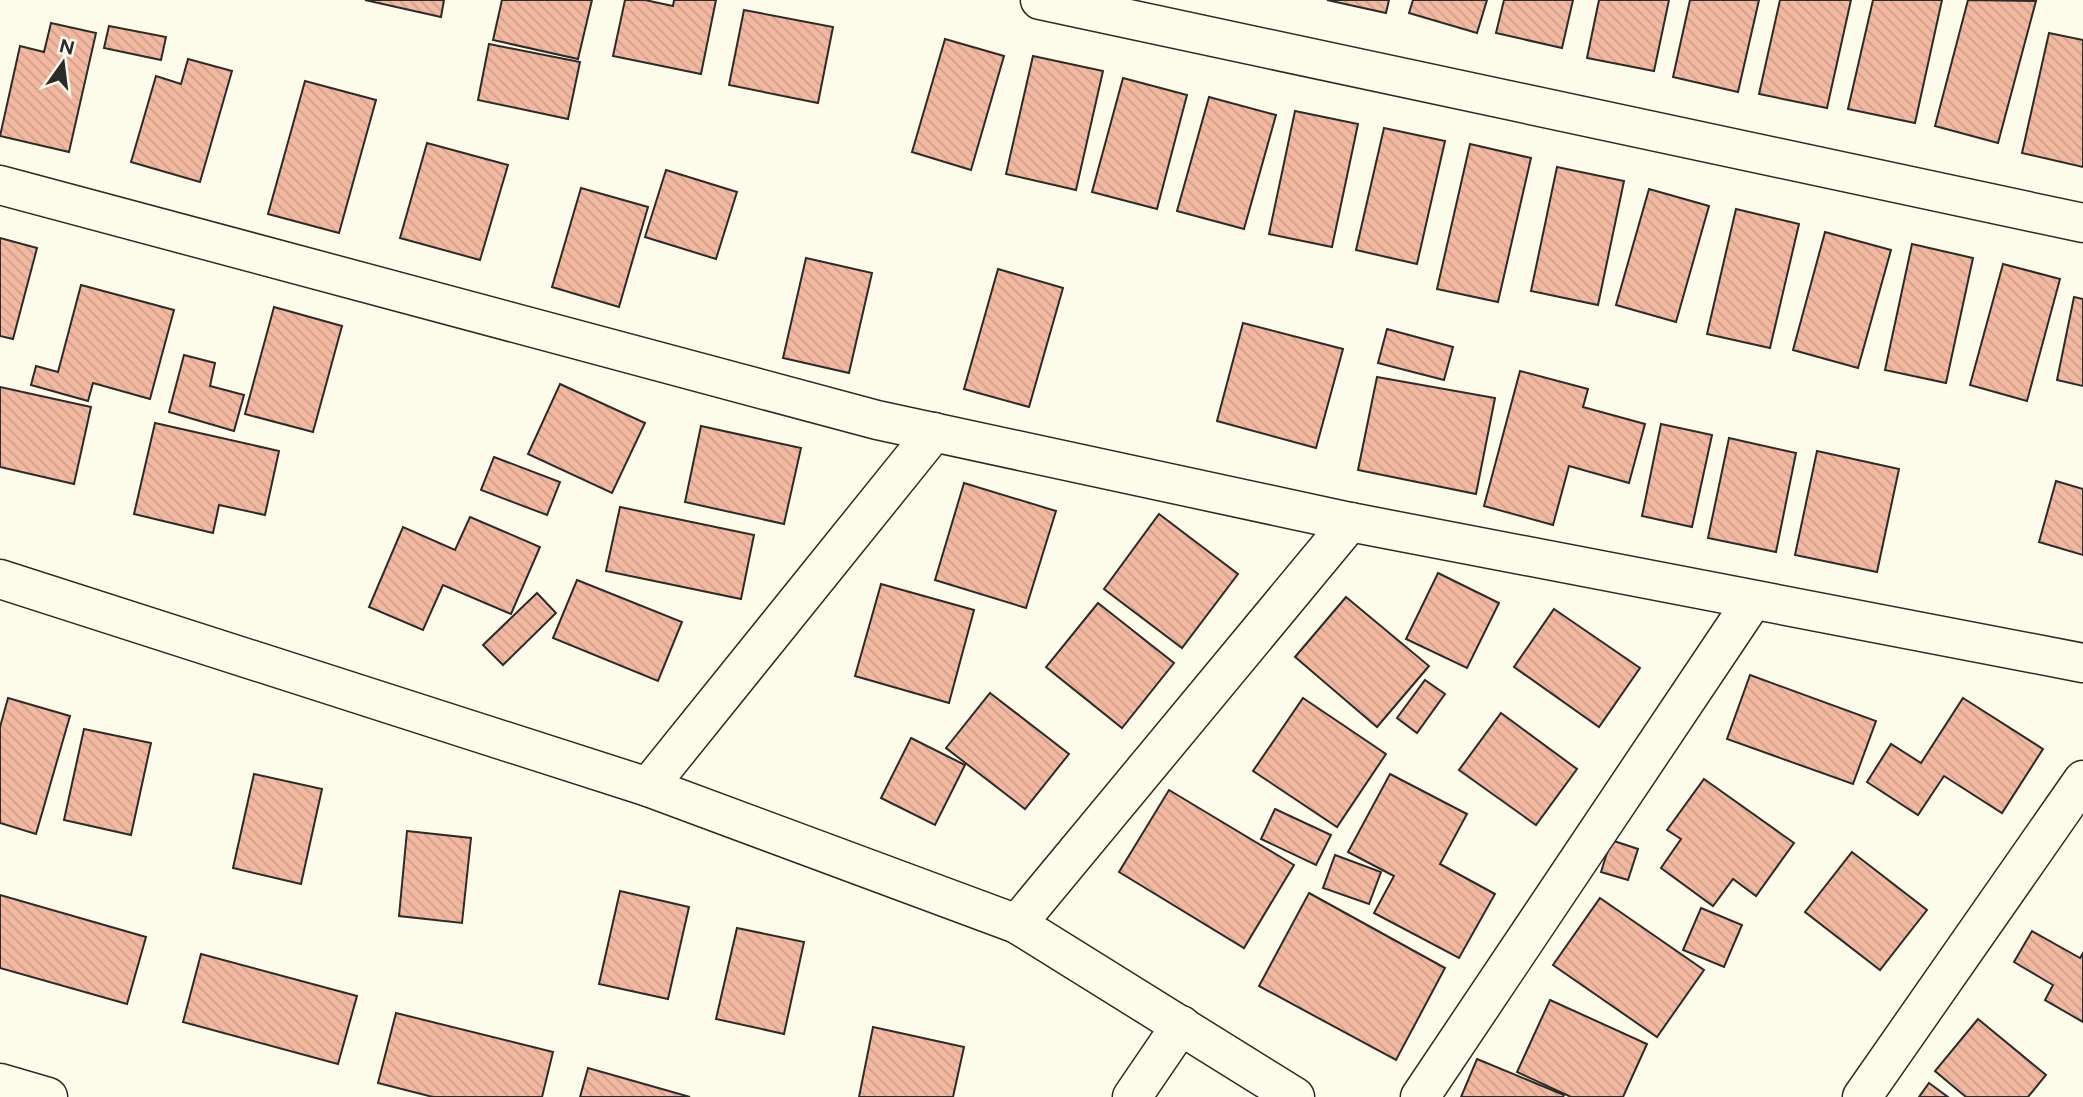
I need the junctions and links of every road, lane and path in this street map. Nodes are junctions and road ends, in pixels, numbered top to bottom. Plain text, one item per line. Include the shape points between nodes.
1 (1040, 0) edge
2 (0, 185) edge
3 (2083, 223) edge
4 (934, 432) junction
5 (1350, 522) junction
6 (0, 579) edge
7 (1753, 600) junction
8 (2083, 663) edge
9 (2083, 780) edge
10 (648, 787) junction
11 (1017, 925) junction
12 (1181, 1025) junction
13 (0, 1083) edge
14 (48, 1097) edge
15 (1132, 1097) edge
16 (1294, 1097) edge
17 (1419, 1097) edge
18 (1862, 1097) edge

1 - 3 street
2 - 4 street
4 - 5 street
4 - 10 street
5 - 7 street
5 - 11 street
6 - 10 street
7 - 8 street
7 - 17 street
9 - 18 street
10 - 11 street
11 - 12 street
12 - 15 street
12 - 16 street
13 - 14 street

